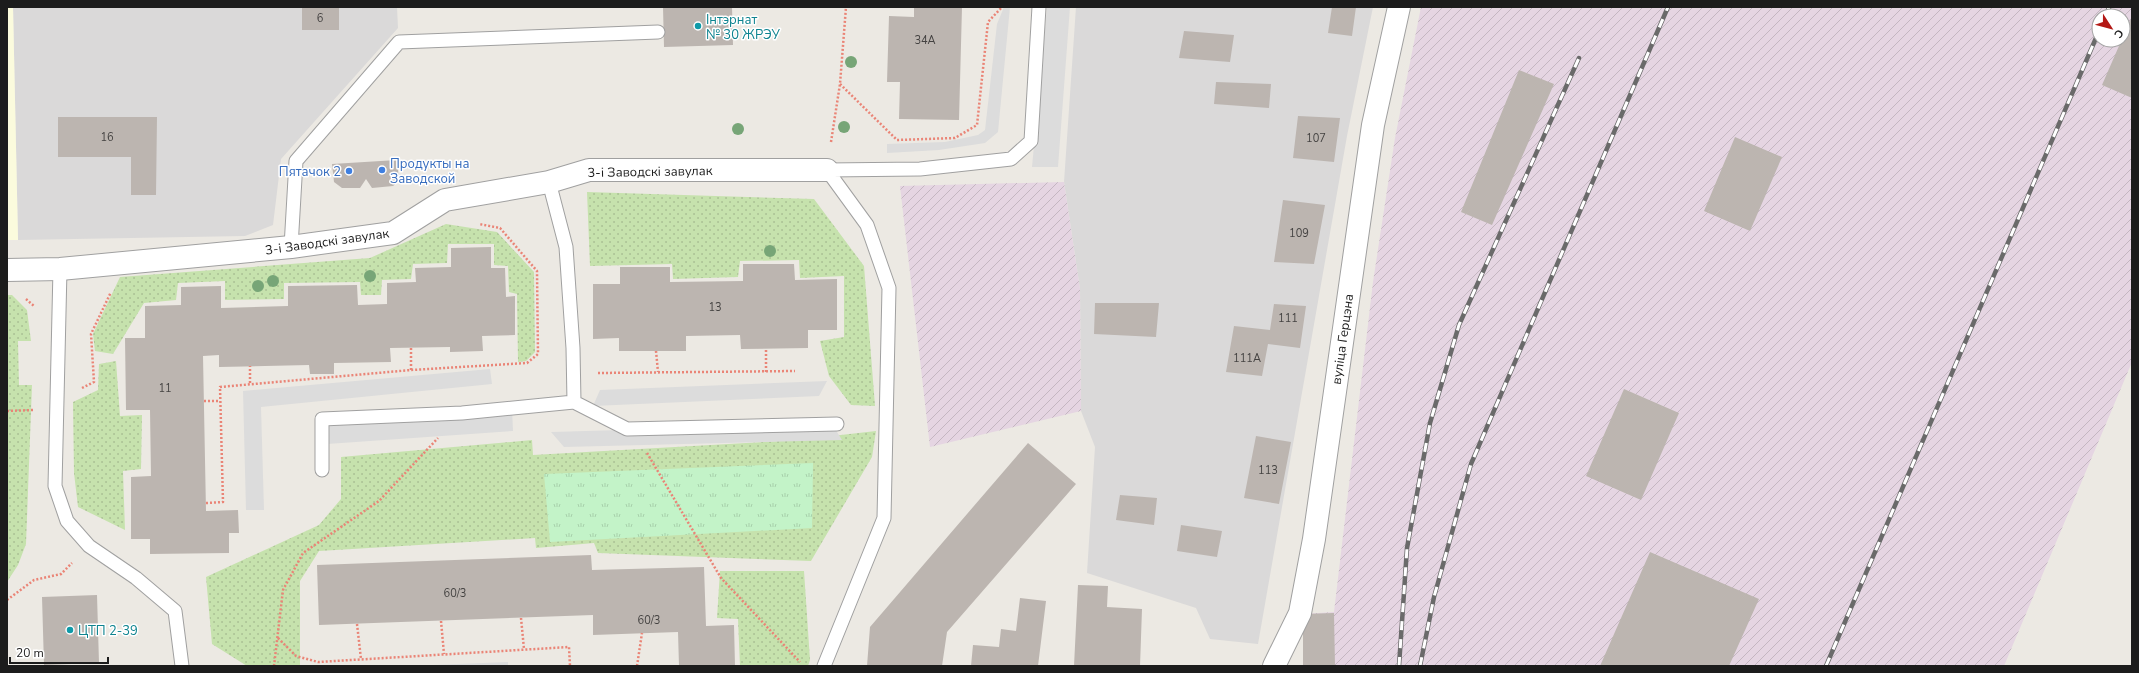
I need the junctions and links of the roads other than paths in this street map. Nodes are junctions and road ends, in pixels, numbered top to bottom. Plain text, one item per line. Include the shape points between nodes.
1 (1038, 7) edge
2 (1399, 7) edge
3 (658, 32) dead end
4 (827, 170) junction
5 (549, 182) junction
6 (291, 247) junction
7 (60, 269) junction
8 (7, 270) edge
9 (574, 402) junction
10 (837, 424) dead end
11 (322, 470) dead end
12 (182, 666) edge
13 (824, 666) edge
14 (1274, 666) edge

1 - 4 lane via 1030,141 1011,159 920,169
2 - 14 street, вуліца Герцэна via 1373,125 1315,531 1300,613
3 - 6 lane via 399,42 296,161
4 - 5 street, 3-і Заводскі завулак via 590,170
4 - 13 lane via 866,225 889,288 884,518
5 - 6 street, 3-і Заводскі завулак via 445,200 392,233
5 - 9 lane via 566,247
6 - 7 street, 3-і Заводскі завулак
7 - 8 street, 3-і Заводскі завулак
7 - 12 lane via 55,486 67,521 89,546 136,578 175,611
9 - 10 lane via 627,429
9 - 11 lane via 462,413 322,419

